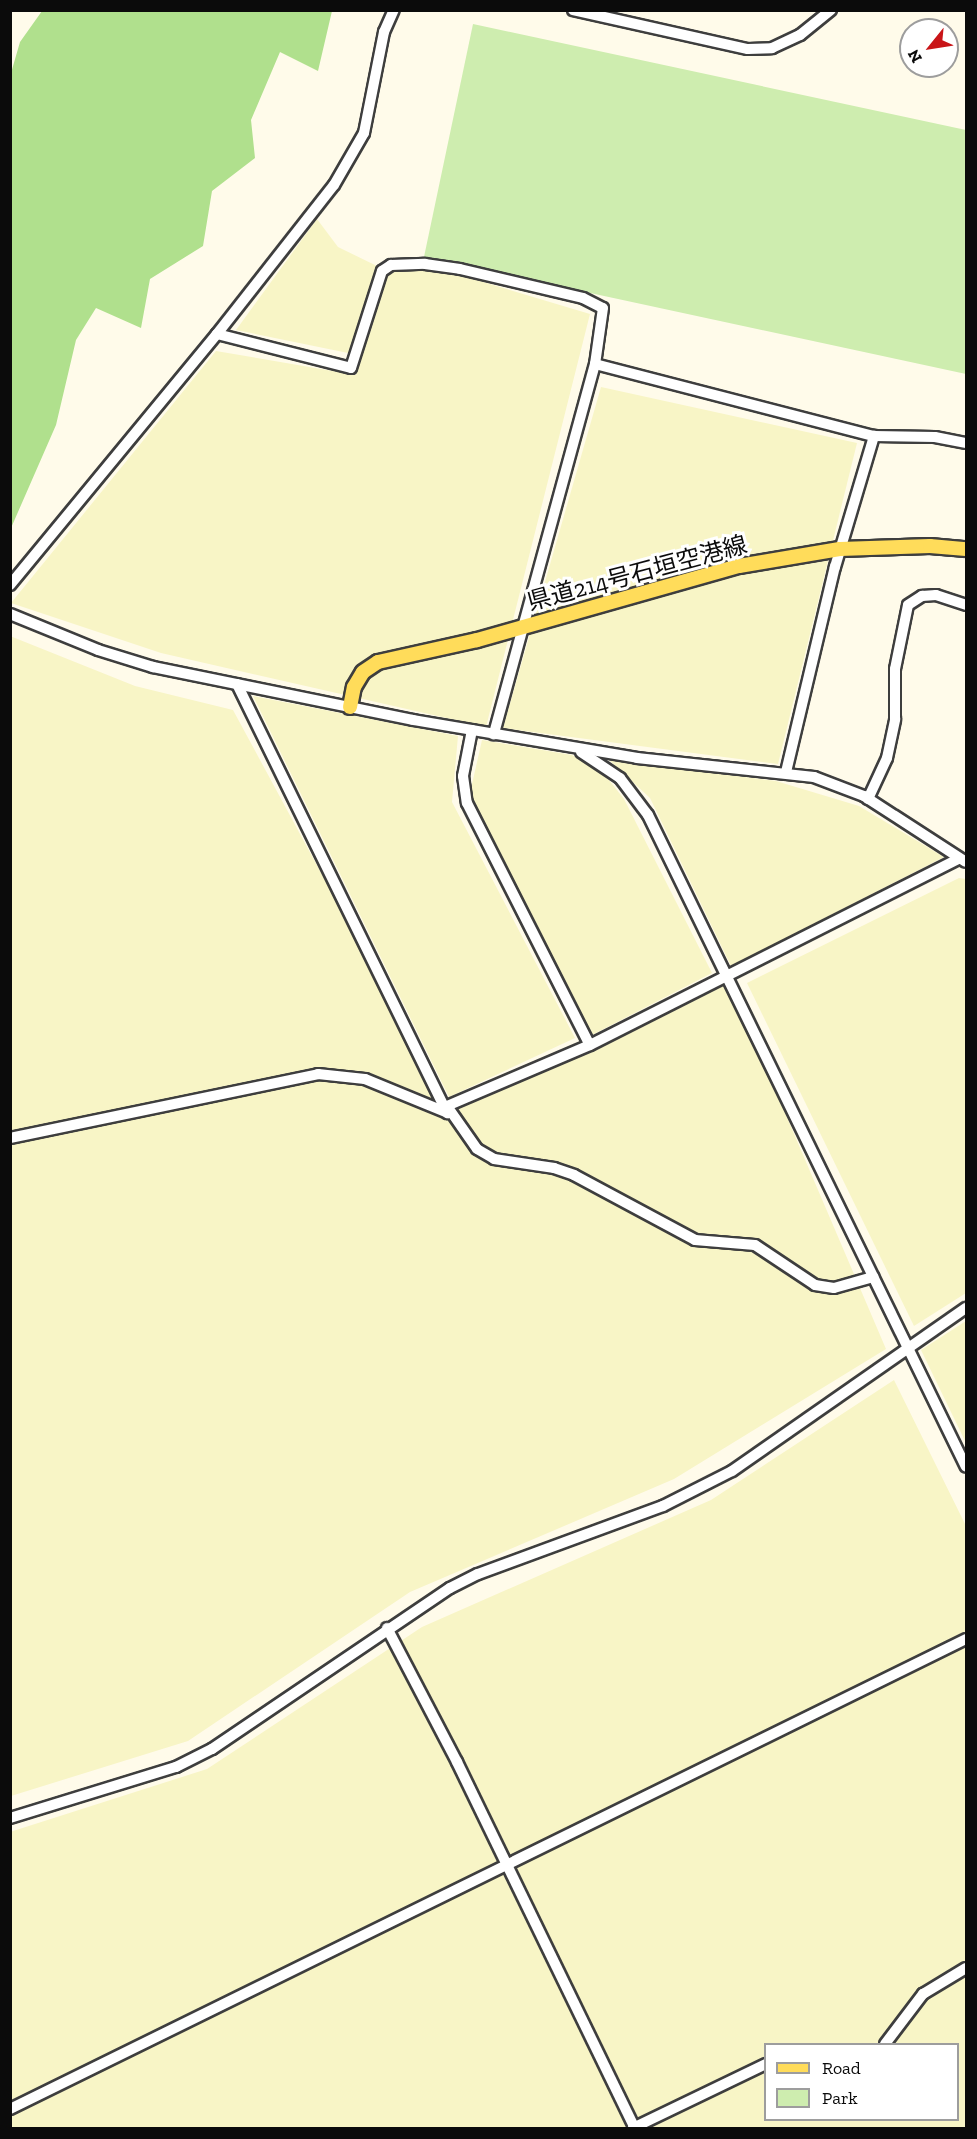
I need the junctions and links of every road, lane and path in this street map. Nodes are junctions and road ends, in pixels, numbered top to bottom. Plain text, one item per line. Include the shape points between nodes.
1 (394, 10) edge
2 (573, 10) edge
3 (831, 10) edge
4 (217, 334) junction
5 (595, 364) junction
6 (874, 436) junction
7 (966, 443) edge
8 (840, 549) junction
9 (966, 549) edge
10 (10, 585) edge
11 (966, 605) edge
12 (10, 614) edge
13 (525, 626) junction
14 (237, 684) junction
15 (350, 707) junction
16 (472, 730) junction
17 (494, 734) junction
18 (573, 747) junction
19 (786, 772) junction
20 (868, 799) junction
21 (963, 860) edge
22 (727, 976) junction
23 (590, 1045) junction
24 (447, 1110) junction
25 (10, 1138) edge
26 (873, 1277) junction
27 (966, 1308) edge
28 (908, 1348) junction
29 (966, 1467) edge
30 (387, 1628) junction
31 (966, 1639) edge
32 (10, 1818) edge
33 (506, 1866) junction
34 (966, 1968) edge
35 (886, 2043) edge
36 (764, 2064) edge
37 (10, 2109) edge
38 (634, 2128) edge

1 - 4 street via 384,32 364,133 334,185
2 - 3 street via 748,49 772,48 800,35
4 - 5 street via 351,368 382,271 391,265 425,264 600,304 604,313
4 - 10 street
5 - 6 street
5 - 13 street
6 - 7 street via 935,437
6 - 8 street
8 - 9 main road, 県道214号石垣空港線
8 - 13 main road, 県道214号石垣空港線 via 739,566
8 - 19 street
11 - 20 street via 936,595 922,596 908,605 895,669 896,719 887,758
12 - 14 street via 120,657
13 - 15 main road, 県道214号石垣空港線 via 378,662 363,672 354,687
13 - 17 street
14 - 15 street
14 - 24 street
15 - 16 street
16 - 17 street
16 - 23 street via 463,776 467,803
17 - 18 street
18 - 19 street via 637,758
18 - 22 street via 608,766 635,795
19 - 20 street via 814,777
20 - 21 street
21 - 22 street
22 - 23 street
22 - 26 street
23 - 24 street
24 - 25 street via 365,1079 318,1074
24 - 26 street via 477,1149 494,1159 574,1175 695,1240 755,1245 815,1285 834,1288
26 - 28 street
27 - 28 street
28 - 29 street
28 - 30 street via 732,1471 663,1506 478,1574
30 - 32 street via 212,1749 176,1767
30 - 33 street
31 - 33 street
33 - 37 street
33 - 38 street
34 - 35 street via 923,1994
36 - 38 street

